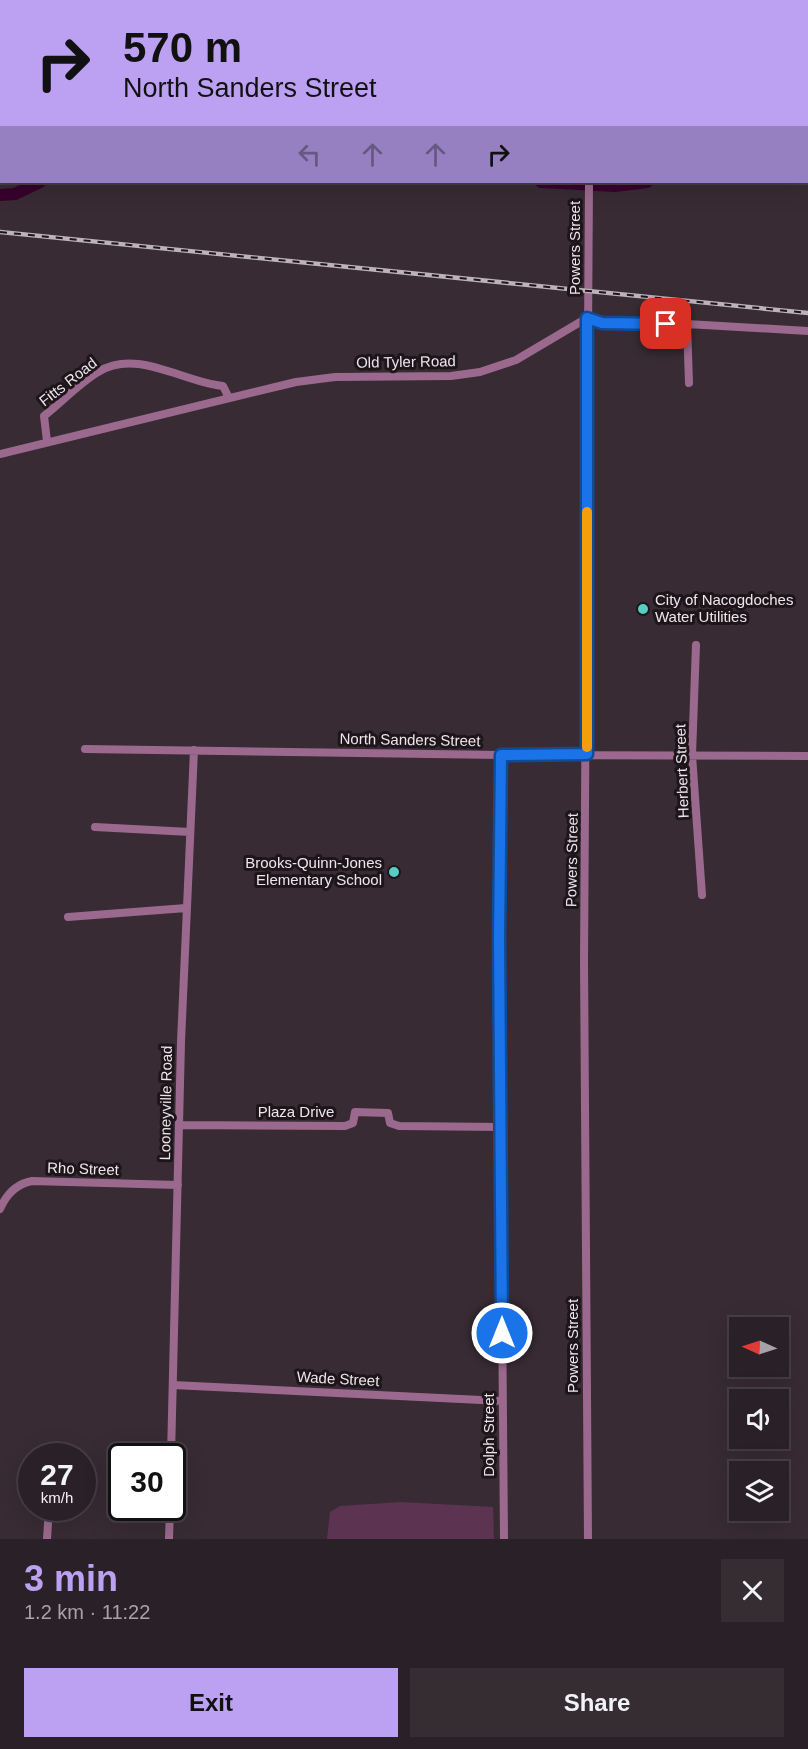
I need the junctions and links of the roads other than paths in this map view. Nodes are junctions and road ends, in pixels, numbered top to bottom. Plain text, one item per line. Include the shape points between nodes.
1 (589, 183) edge
2 (587, 318) junction
3 (687, 324) junction
4 (808, 331) edge
5 (689, 383) dead end
6 (228, 398) junction
7 (47, 441) junction
8 (0, 454) edge
9 (696, 645) dead end
10 (85, 749) dead end
11 (194, 750) junction
12 (587, 754) junction
13 (501, 755) junction
14 (692, 755) junction
15 (808, 756) edge
16 (95, 827) dead end
17 (190, 832) junction
18 (702, 895) dead end
19 (186, 908) junction
20 (68, 917) dead end
21 (179, 1125) junction
22 (501, 1127) junction
23 (178, 1185) junction
24 (0, 1209) edge
25 (173, 1384) junction
26 (502, 1401) junction
27 (171, 1443) edge
28 (48, 1521) edge
29 (170, 1521) edge
30 (47, 1539) edge
31 (169, 1539) edge
32 (504, 1539) edge
33 (588, 1539) edge

1 - 2 street, Powers Street
2 - 3 street via 602,323
2 - 6 street, Old Tyler Road via 516,360 480,372 335,377
2 - 12 street, Powers Street
3 - 4 street
3 - 5 street
6 - 7 street, Old Tyler Road
6 - 7 street, Fitts Road via 223,386 195,382 141,364 117,365 99,371 44,416
7 - 8 street, Old Tyler Road
9 - 14 street, Herbert Street
10 - 11 street, North Sanders Street
11 - 13 street, North Sanders Street
11 - 17 street, Looneyville Road
12 - 13 street, North Sanders Street
12 - 14 street, North Sanders Street
12 - 33 street, Powers Street via 584,974
13 - 22 street, Dolph Street
14 - 15 street, North Sanders Street
14 - 18 street, Herbert Street
16 - 17 street
17 - 19 street, Looneyville Road
19 - 20 street
19 - 21 street, Looneyville Road
21 - 22 street, Plaza Drive via 345,1126 353,1123 355,1112 388,1113 395,1126
21 - 23 street, Looneyville Road
22 - 26 street, Dolph Street
23 - 24 street, Rho Street via 32,1181 15,1187
23 - 25 street, Looneyville Road
25 - 26 street, Wade Street
25 - 27 street, Looneyville Road
26 - 32 street, Dolph Street
28 - 30 street
29 - 31 street

